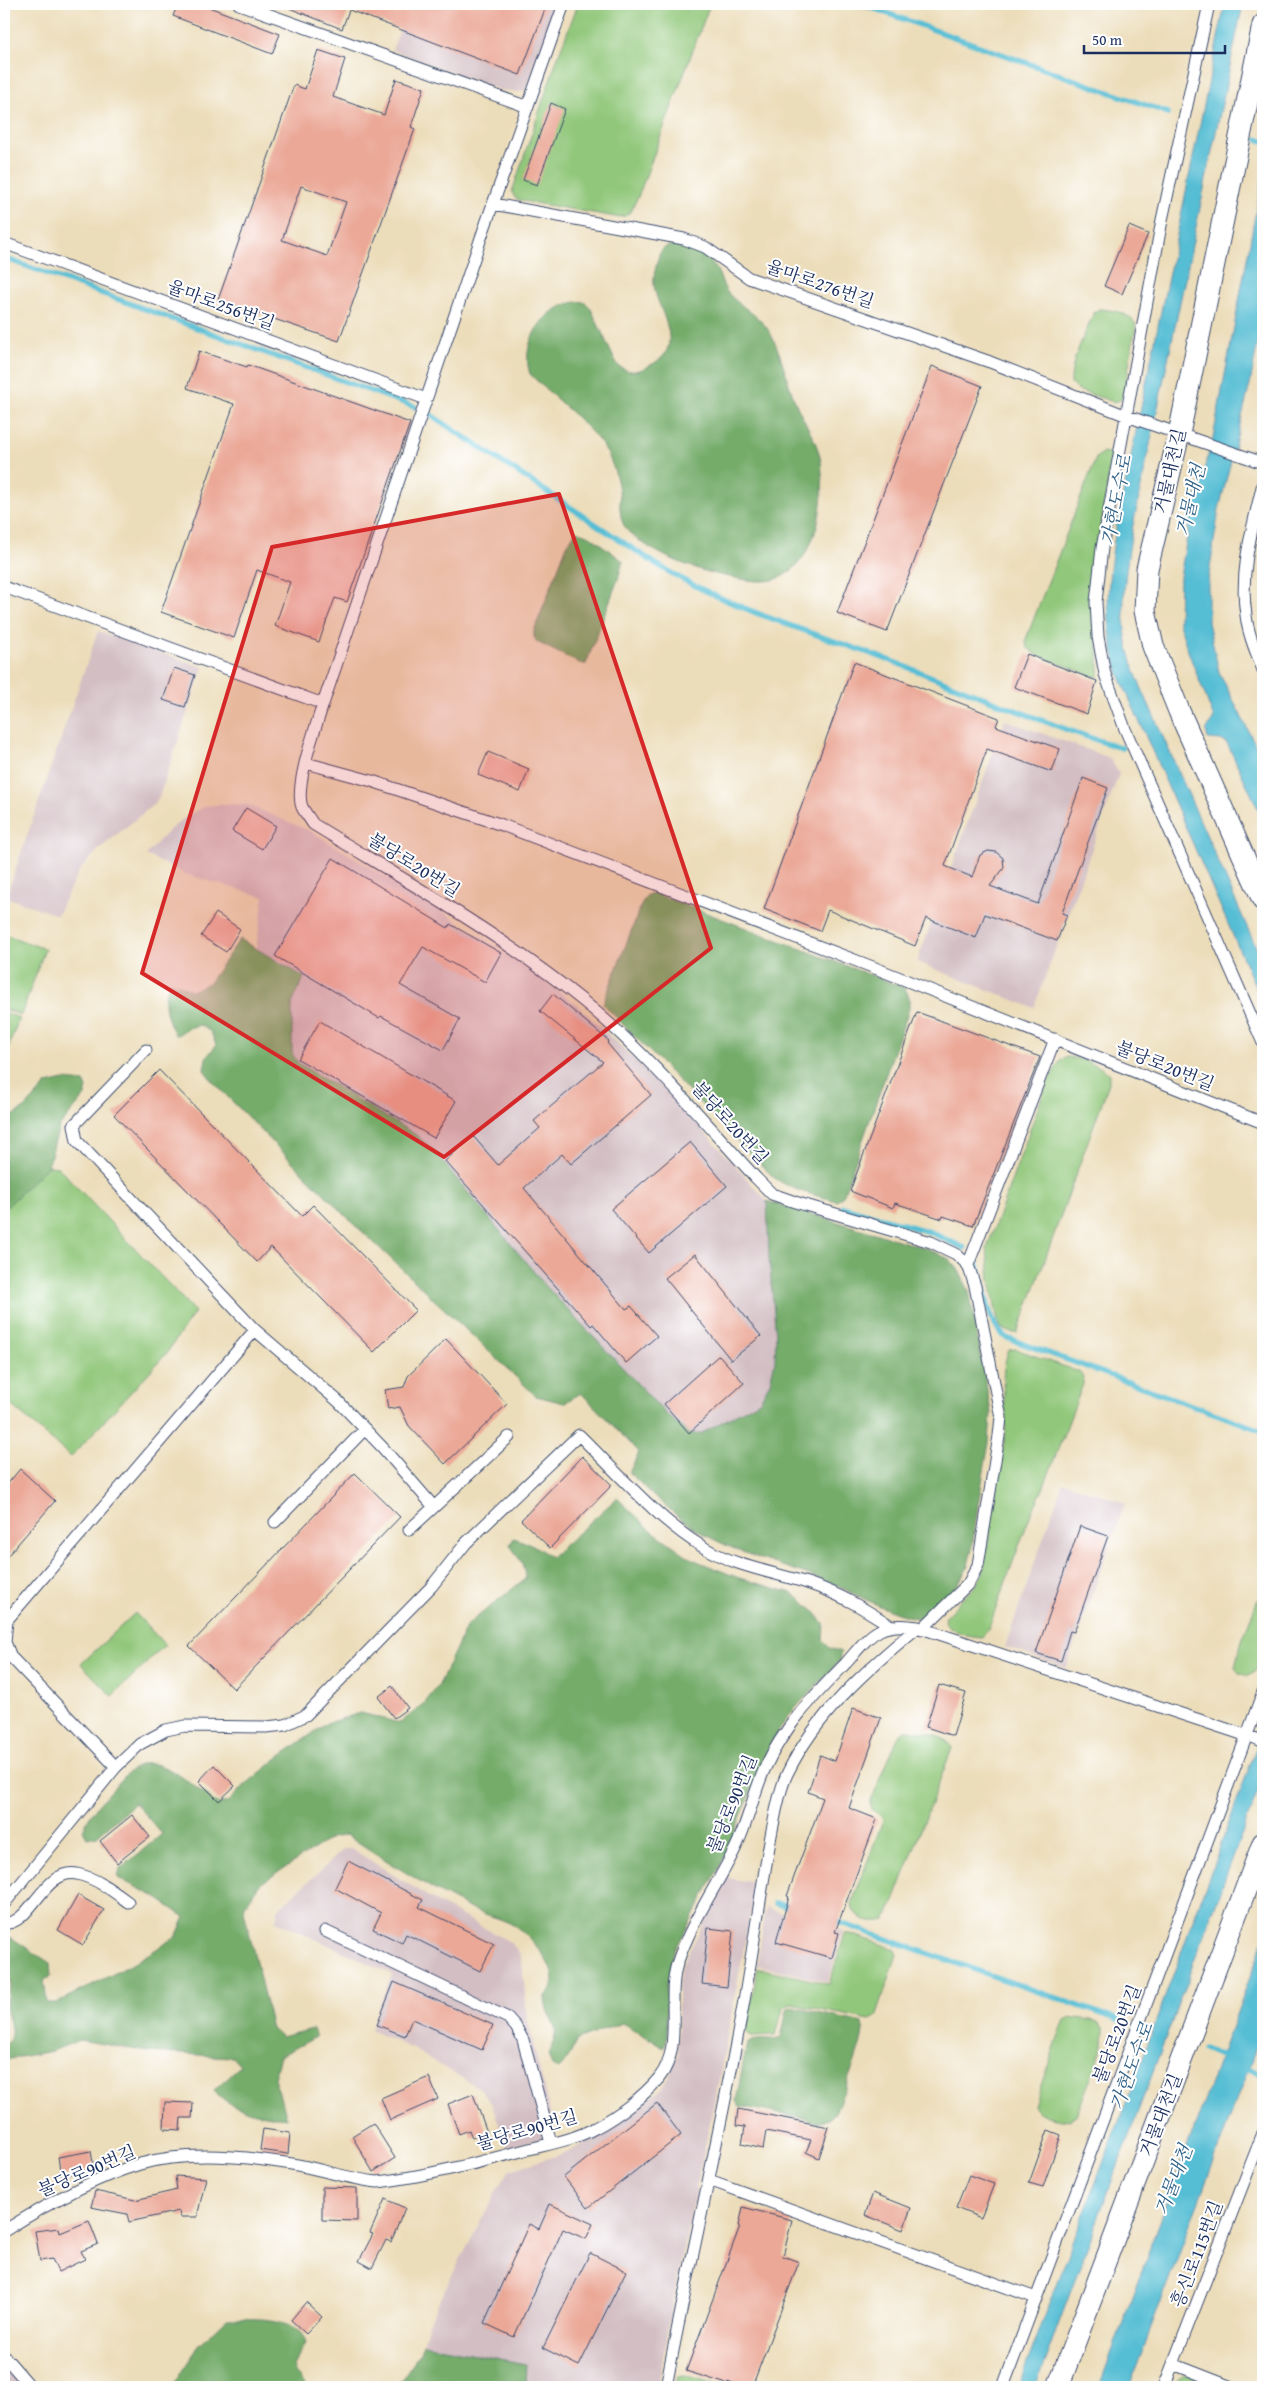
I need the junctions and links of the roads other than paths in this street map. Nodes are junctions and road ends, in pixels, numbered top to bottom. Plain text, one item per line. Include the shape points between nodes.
1 (239, 4) edge
2 (564, 4) edge
3 (1208, 4) edge
4 (1263, 25) edge
5 (528, 107) junction
6 (493, 204) junction
7 (4, 243) edge
8 (426, 399) junction
9 (1130, 416) junction
10 (1179, 434) junction
11 (1262, 463) edge
12 (1263, 483) edge
13 (4, 587) edge
14 (1263, 670) edge
15 (324, 704) junction
16 (306, 763) junction
17 (1263, 900) edge
18 (1055, 1039) junction
19 (1263, 1043) edge
20 (146, 1050) dead end
21 (1263, 1123) edge
22 (968, 1265) junction
23 (255, 1330) junction
24 (365, 1429) junction
25 (509, 1437) dead end
26 (434, 1508) junction
27 (275, 1522) dead end
28 (409, 1530) dead end
29 (891, 1626) junction
30 (920, 1628) junction
31 (4, 1642) edge
32 (1263, 1692) edge
33 (1256, 1738) edge
34 (116, 1767) junction
35 (1263, 1843) edge
36 (128, 1902) dead end
37 (4, 1904) edge
38 (4, 1923) edge
39 (325, 1931) dead end
40 (1263, 2133) edge
41 (551, 2143) junction
42 (709, 2180) junction
43 (4, 2231) edge
44 (1036, 2298) junction
45 (4, 2356) edge
46 (1173, 2364) junction
47 (31, 2387) edge
48 (666, 2387) edge
49 (1003, 2387) edge
50 (1058, 2387) edge
51 (1164, 2387) edge
52 (1232, 2387) edge

1 - 5 lane
2 - 5 lane
3 - 9 lane via 1162,220
4 - 10 street, 거물대천길
5 - 6 lane
6 - 8 lane
6 - 9 lane, 율마로276번길 via 684,238 705,247 749,278 990,362
7 - 8 lane, 율마로256번길
8 - 15 lane
9 - 10 lane, 율마로276번길
9 - 19 lane via 1102,548 1096,602 1105,674 1125,729
10 - 11 lane, 율마로276번길
10 - 17 street, 거물대천길 via 1147,569 1145,611 1153,646 1179,712
12 - 14 lane via 1243,586 1246,616
13 - 15 lane
15 - 16 lane
16 - 18 lane, 불당로20번길 via 502,825
16 - 22 lane, 불당로20번길 via 302,807 314,824 437,898 582,1000 664,1077 772,1194 931,1242 956,1254
18 - 21 lane, 불당로20번길
18 - 22 lane
20 - 23 lane via 74,1126 77,1141
22 - 30 lane via 998,1402 999,1436 978,1566 968,1584
23 - 24 lane via 338,1401
23 - 31 lane via 7,1620
24 - 26 lane
24 - 27 lane
25 - 26 lane
26 - 28 lane
29 - 30 lane
29 - 34 lane via 852,1601 810,1584 756,1570 703,1547 659,1513 579,1434 466,1544 432,1587 306,1715 285,1725 266,1728 185,1726 166,1730 140,1744
29 - 41 lane, 불당로90번길 via 879,1630 867,1640 807,1702 780,1738 764,1769 736,1846 676,1966 672,1986 672,2042 661,2076 648,2090 595,2128
30 - 33 lane
30 - 42 lane via 827,1711 802,1745 785,1777 763,1875 746,1989
31 - 34 lane via 11,1658
32 - 33 lane, 불당로20번길
33 - 44 lane, 불당로20번길
34 - 37 lane
35 - 50 street, 거물대천길
36 - 38 lane via 90,1879 66,1874 57,1878 17,1920
39 - 41 lane via 508,2018 523,2040
40 - 46 lane, 흥신로115번길
41 - 43 lane, 불당로90번길 via 481,2162 378,2182 292,2164 224,2157 174,2158 141,2164 92,2184
42 - 44 lane
42 - 48 lane
44 - 49 lane, 불당로20번길
45 - 47 lane
46 - 51 lane, 흥신로115번길
46 - 52 lane

